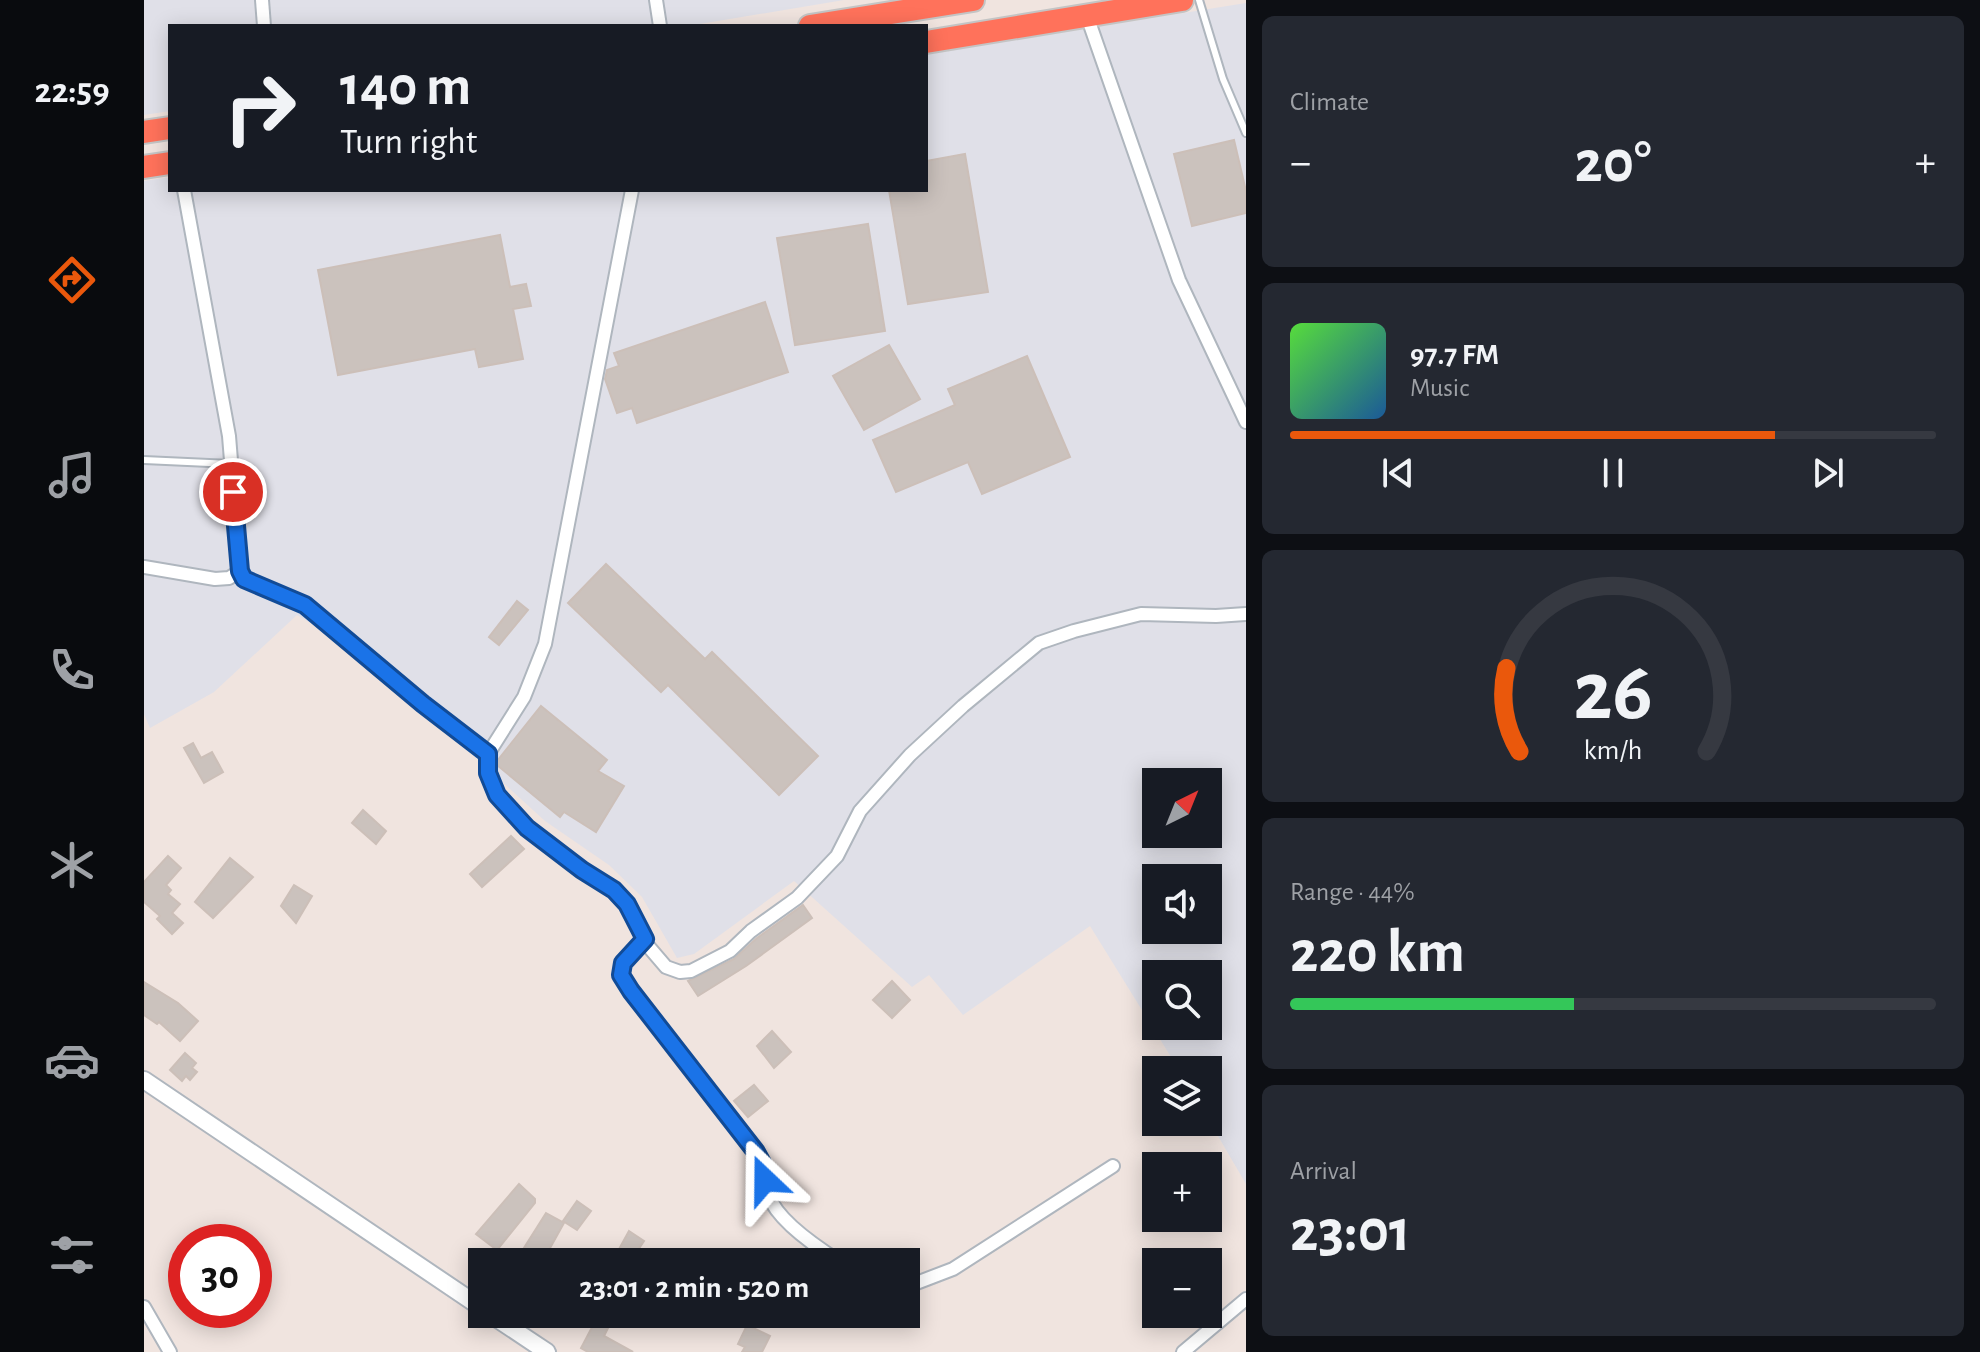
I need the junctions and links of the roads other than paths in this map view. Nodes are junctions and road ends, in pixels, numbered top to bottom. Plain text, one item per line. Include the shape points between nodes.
1 (262, 0) edge
2 (656, 0) edge
3 (973, 0) edge
4 (1182, 0) edge
5 (1199, 0) edge
6 (1087, 16) junction
7 (264, 24) edge
8 (660, 24) edge
9 (823, 24) edge
10 (928, 42) edge
11 (168, 128) edge
12 (144, 132) edge
13 (1246, 133) edge
14 (168, 163) edge
15 (144, 167) edge
16 (184, 192) edge
17 (632, 192) edge
18 (1246, 422) edge
19 (144, 460) edge
20 (231, 464) junction
21 (144, 567) edge
22 (240, 571) junction
23 (1246, 614) edge
24 (488, 754) junction
25 (645, 939) junction
26 (144, 1080) edge
27 (1113, 1166) dead end
28 (818, 1248) edge
29 (920, 1282) edge
30 (468, 1299) edge
31 (1246, 1299) edge
32 (146, 1316) edge
33 (511, 1328) edge
34 (170, 1352) edge
35 (547, 1352) edge
36 (1183, 1352) edge

1 - 7 street
2 - 8 street
3 - 9 highway
4 - 6 highway
5 - 13 lane
6 - 10 highway
6 - 18 street via 1179,280
11 - 12 highway
14 - 15 highway
16 - 20 street
17 - 24 street via 545,644 524,697
19 - 20 lane
20 - 22 street
21 - 22 street via 215,579
22 - 24 street via 244,579 305,605
23 - 25 street via 1141,614 1039,643 910,755 860,811 837,856 820,875 730,951 680,972 666,967
24 - 25 street via 488,773 497,795 527,828 614,890
25 - 28 street via 623,963 621,975 756,1152 779,1212
26 - 30 street
27 - 29 street via 953,1269
31 - 36 street
32 - 34 street
33 - 35 street

